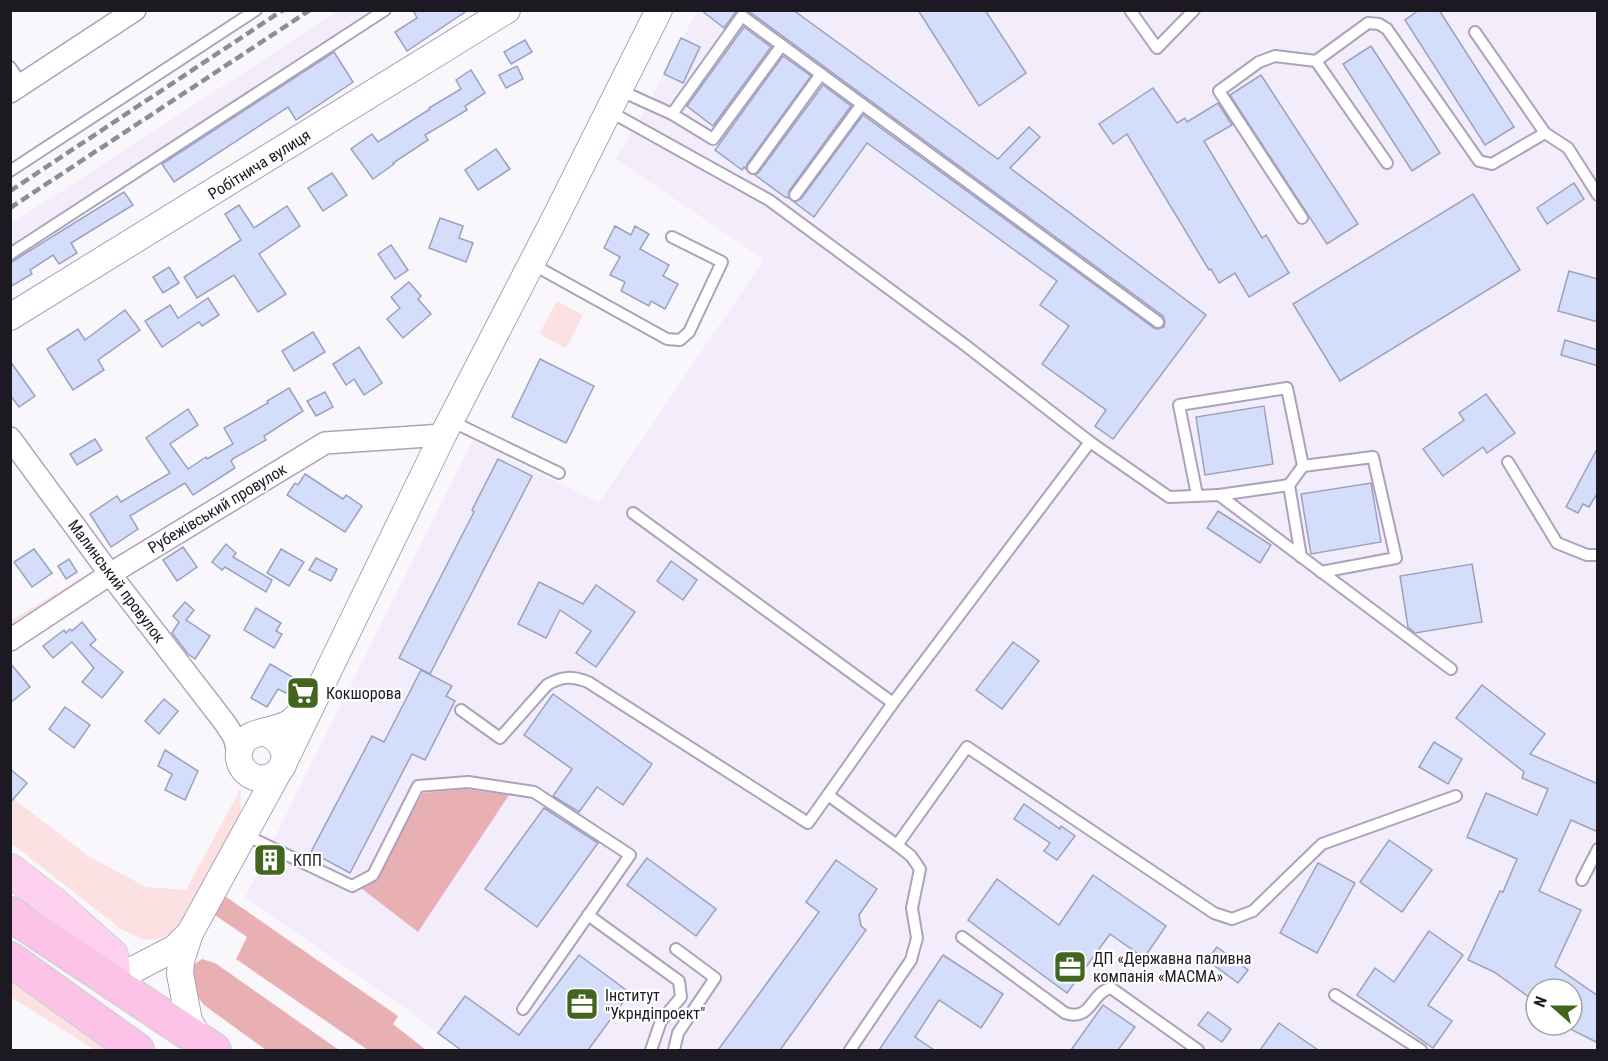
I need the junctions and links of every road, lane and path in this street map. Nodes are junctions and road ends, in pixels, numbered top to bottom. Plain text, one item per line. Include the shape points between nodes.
1 (135, 10) edge
2 (256, 10) edge
3 (385, 10) edge
4 (507, 10) edge
5 (659, 10) edge
6 (1130, 10) edge
7 (1194, 10) edge
8 (1475, 32) dead end
9 (782, 45) junction
10 (1316, 61) junction
11 (821, 74) junction
12 (14, 81) edge
13 (614, 100) junction
14 (862, 104) junction
15 (672, 114) junction
16 (1545, 133) junction
17 (1387, 163) dead end
18 (753, 168) dead end
19 (10, 171) edge
20 (795, 195) dead end
21 (1598, 195) edge
22 (1302, 218) dead end
23 (672, 237) dead end
24 (10, 254) edge
25 (532, 264) junction
26 (10, 317) edge
27 (1158, 322) dead end
28 (447, 428) junction
29 (10, 438) edge
30 (1090, 442) junction
31 (1508, 462) dead end
32 (1303, 466) junction
33 (559, 473) dead end
34 (1289, 485) junction
35 (1197, 495) junction
36 (1219, 495) junction
37 (633, 513) dead end
38 (1598, 555) edge
39 (1301, 557) junction
40 (1321, 572) junction
41 (110, 573) junction
42 (10, 640) edge
43 (1451, 669) dead end
44 (314, 700) junction
45 (893, 703) junction
46 (461, 710) dead end
47 (225, 723) junction
48 (262, 733) junction
49 (242, 764) junction
50 (282, 765) junction
51 (828, 795) junction
52 (1456, 796) dead end
53 (251, 825) junction
54 (897, 845) junction
55 (1598, 849) edge
56 (10, 870) edge
57 (1582, 880) dead end
58 (10, 914) edge
59 (588, 915) junction
60 (190, 933) junction
61 (962, 937) dead end
62 (676, 949) dead end
63 (10, 959) edge
64 (115, 985) junction
65 (1335, 994) dead end
66 (523, 1008) dead end
67 (127, 1046) edge
68 (208, 1046) edge
69 (651, 1050) edge
70 (674, 1050) edge
71 (850, 1050) edge
72 (1198, 1050) edge
73 (1421, 1050) edge

1 - 12 street
2 - 19 lane
3 - 24 lane
4 - 26 street, Робітнича вулиця
5 - 13 street
6 - 7 lane via 1157,48
8 - 16 lane
9 - 11 lane
9 - 15 lane via 713,139
9 - 15 lane via 742,16
10 - 16 lane via 1368,23 1379,24 1387,29 1479,161 1492,164
10 - 17 lane
10 - 22 lane via 1275,56 1259,62 1219,91
11 - 14 lane
11 - 18 lane
13 - 15 lane
13 - 25 street
13 - 30 lane via 769,200
14 - 20 lane
14 - 27 lane
16 - 21 lane via 1568,147
23 - 25 lane via 722,262 689,332 680,340 667,339
25 - 28 street
28 - 33 lane
28 - 41 street, Рубежівський провулок via 325,443
28 - 44 street
29 - 41 street, Малинський провулок
30 - 35 lane via 1169,497
30 - 45 lane
31 - 38 lane via 1557,543 1587,555
32 - 34 lane
32 - 35 lane via 1287,388 1179,405
32 - 40 lane via 1373,458 1396,558
34 - 36 lane
34 - 39 lane
35 - 36 lane
36 - 39 lane
37 - 45 lane
39 - 40 lane
40 - 43 lane
41 - 42 street, Рубежівський провулок
41 - 47 street, Малинський провулок
44 - 48 street via 290,723
44 - 50 street
45 - 51 lane
46 - 51 lane via 500,738 548,685 556,679 576,678 588,682 808,824
47 - 48 street
47 - 49 street, Малинський провулок
48 - 49 street via 249,736 242,745
48 - 50 street via 273,735 283,747
49 - 50 street via 254,777 264,778 273,776
49 - 53 street via 253,794
50 - 53 street
51 - 54 lane
52 - 54 lane via 1322,844 1253,911 1232,919 1214,913 967,747
53 - 59 lane via 352,886 373,875 418,786 468,782 534,792 630,855
53 - 60 street
54 - 71 lane via 920,869 912,908 917,938 911,960
55 - 57 lane
56 - 64 main road via 112,955
58 - 64 highway
59 - 66 lane
59 - 69 lane via 679,981 681,997 661,1021
60 - 64 street via 175,948 127,973
60 - 68 street via 180,974 189,1021
61 - 72 lane via 1065,1013 1083,1013 1103,990 1112,988
62 - 70 lane via 715,978 678,1034
63 - 67 highway
64 - 68 highway
65 - 73 lane

